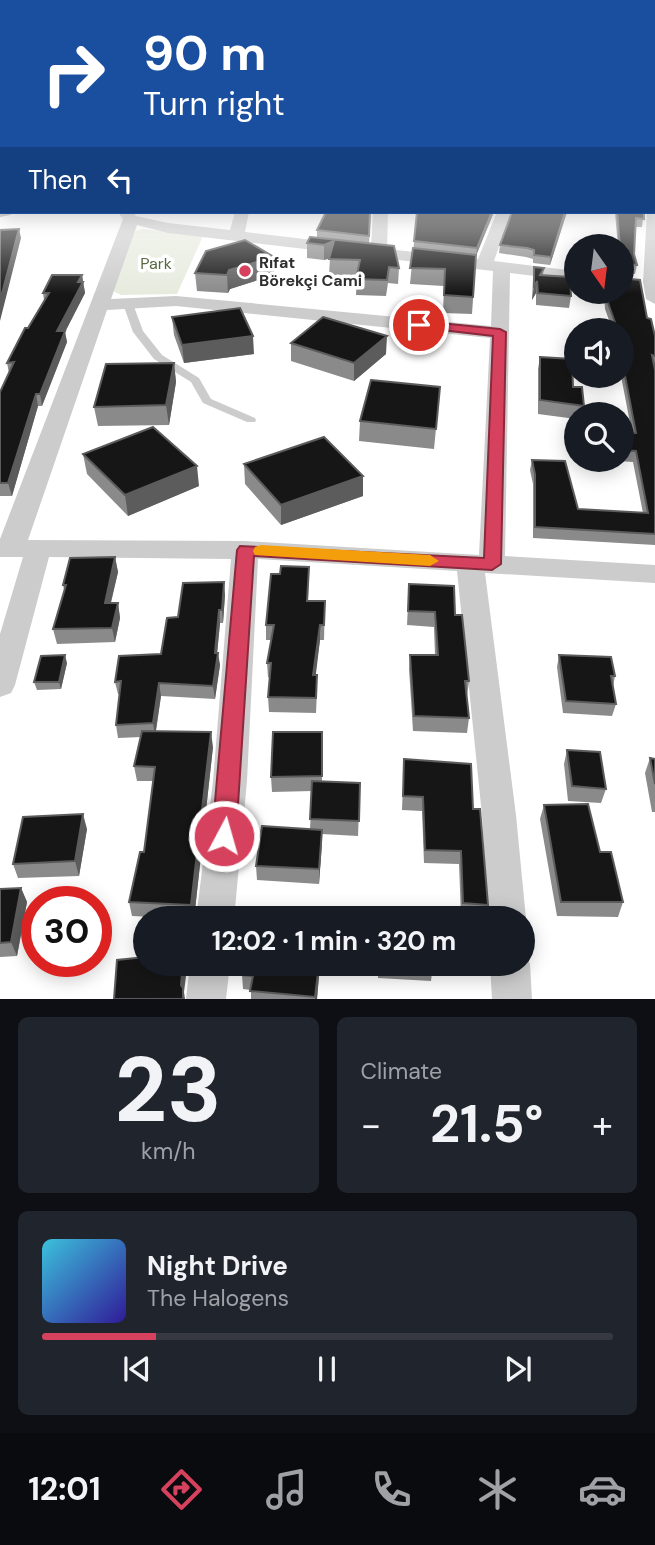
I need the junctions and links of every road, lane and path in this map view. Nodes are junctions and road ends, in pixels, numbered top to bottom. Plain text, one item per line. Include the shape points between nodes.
1 (242, 214) edge
2 (381, 214) edge
3 (504, 214) edge
4 (655, 214) edge
5 (129, 216) edge
6 (236, 236) junction
7 (379, 254) junction
8 (493, 267) junction
9 (564, 275) edge
10 (634, 282) edge
11 (654, 288) edge
12 (128, 304) junction
13 (98, 305) junction
14 (500, 332) junction
15 (251, 420) dead end
16 (17, 548) edge
17 (246, 550) junction
18 (481, 564) junction
19 (655, 574) edge
20 (0, 685) edge
21 (216, 906) edge
22 (505, 906) edge
23 (209, 976) edge
24 (511, 976) edge
25 (206, 999) edge
26 (512, 999) edge

1 - 6 street
2 - 7 street
3 - 8 street
4 - 11 street
5 - 6 street via 168,228
5 - 13 street
6 - 7 street
7 - 8 street
8 - 9 street
8 - 14 street
10 - 11 street
12 - 13 street
12 - 14 street via 176,301
12 - 15 lane via 138,332 158,357 195,380 207,401
13 - 16 street
14 - 18 street
16 - 17 street
16 - 20 street
17 - 18 street
17 - 21 street
18 - 19 street
18 - 22 street
23 - 25 street
24 - 26 street

